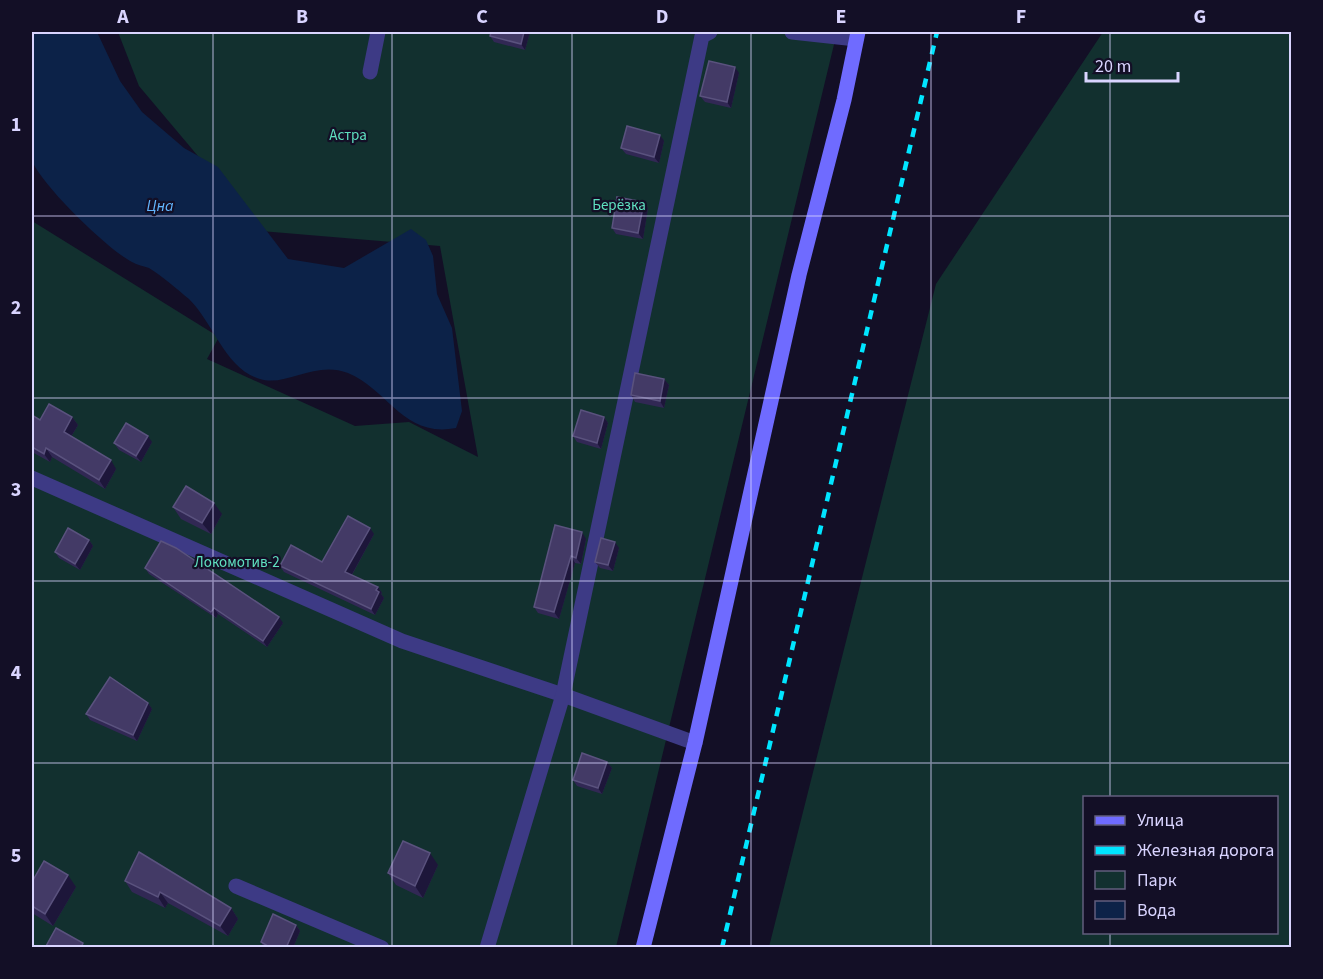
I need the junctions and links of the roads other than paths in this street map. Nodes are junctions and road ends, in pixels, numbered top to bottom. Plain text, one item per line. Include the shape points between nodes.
1 (378, 32) edge
2 (710, 32) edge
3 (792, 32) edge
4 (857, 35) edge
5 (370, 72) dead end
6 (32, 478) edge
7 (563, 694) junction
8 (695, 743) junction
9 (236, 886) dead end
10 (382, 948) edge
11 (487, 948) edge
12 (643, 948) edge

1 - 5 lane
2 - 7 lane via 702,36
3 - 4 lane
4 - 8 street via 799,275
6 - 7 lane via 402,641
7 - 8 lane
7 - 11 lane
8 - 12 street
9 - 10 lane

